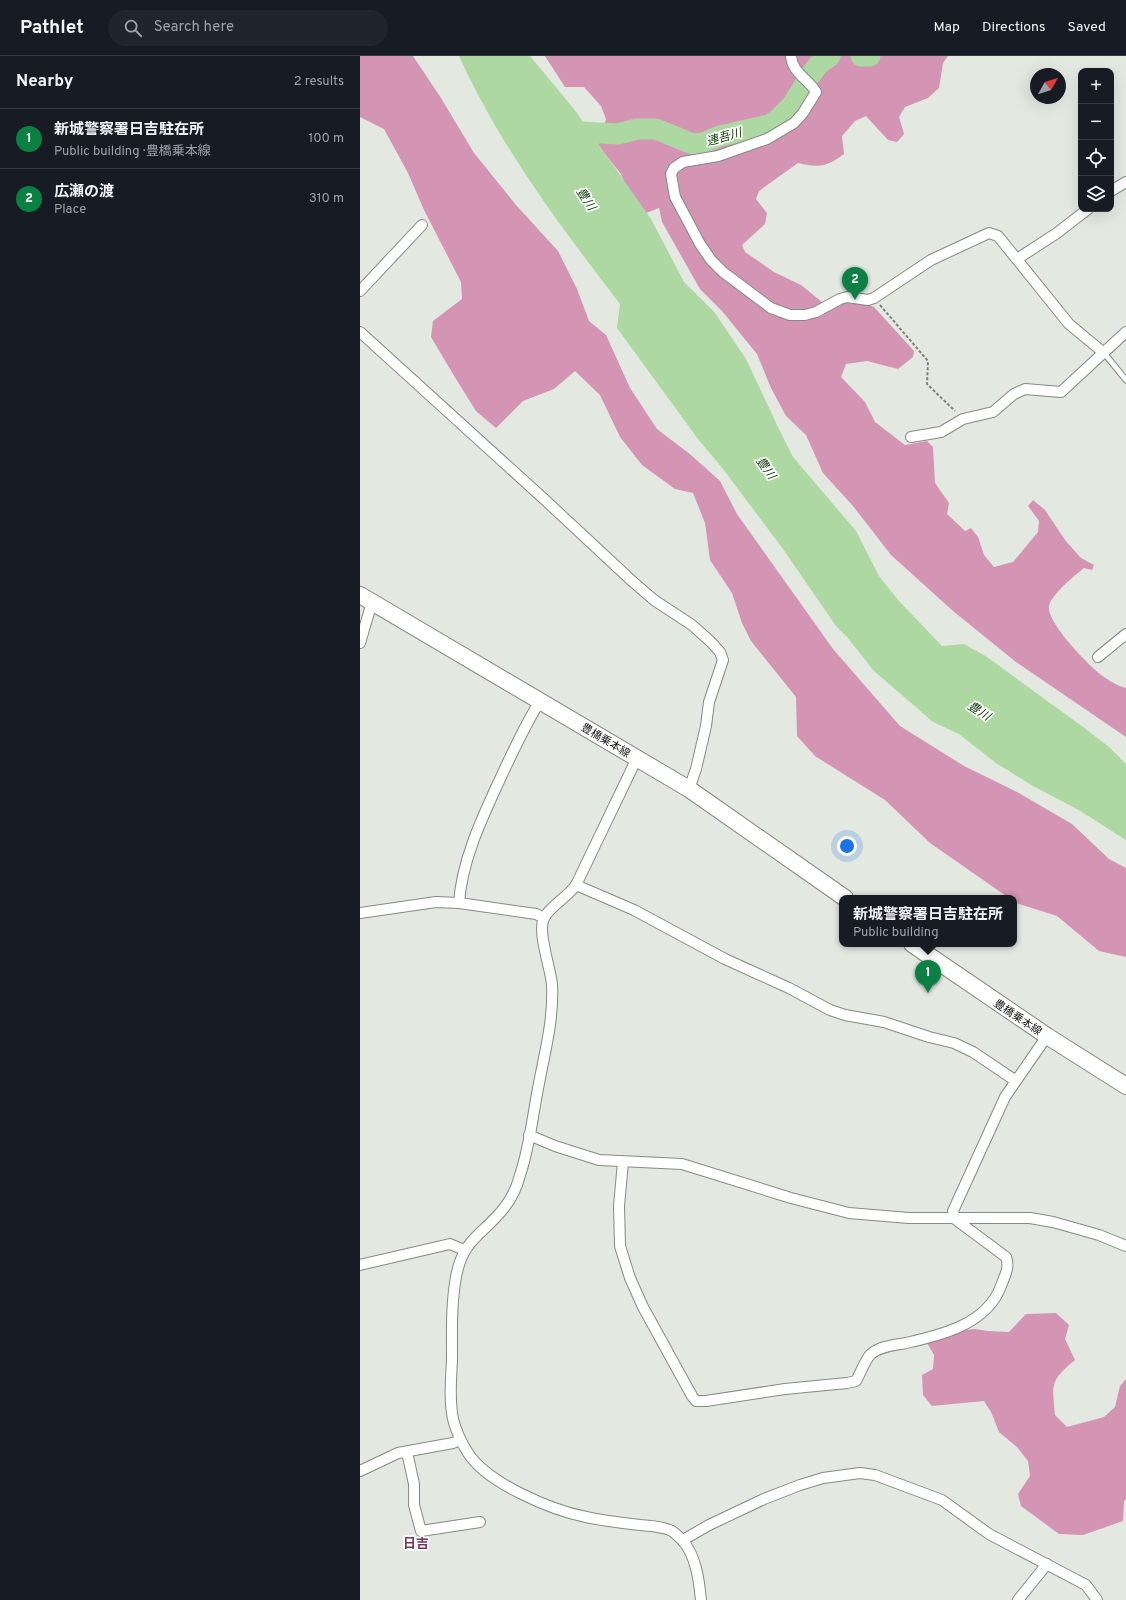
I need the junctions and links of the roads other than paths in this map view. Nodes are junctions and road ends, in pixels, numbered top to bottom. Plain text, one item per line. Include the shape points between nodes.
1 (791, 56) edge
2 (1126, 182) edge
3 (1114, 189) edge
4 (1084, 212) edge
5 (422, 225) dead end
6 (1017, 260) junction
7 (360, 291) edge
8 (360, 332) edge
9 (1126, 332) edge
10 (1104, 353) junction
11 (1126, 380) edge
12 (911, 437) dead end
13 (366, 598) edge
14 (1126, 634) edge
15 (360, 643) edge
16 (1098, 657) dead end
17 (540, 701) junction
18 (637, 758) junction
19 (689, 789) junction
20 (576, 885) junction
21 (841, 895) edge
22 (459, 903) junction
23 (360, 913) edge
24 (544, 918) junction
25 (916, 947) edge
26 (1046, 1036) junction
27 (1016, 1081) junction
28 (1126, 1086) edge
29 (529, 1135) junction
30 (623, 1162) junction
31 (955, 1219) junction
32 (1126, 1246) edge
33 (464, 1250) junction
34 (360, 1265) edge
35 (460, 1440) junction
36 (407, 1452) junction
37 (360, 1471) edge
38 (480, 1522) dead end
39 (682, 1540) junction
40 (1046, 1564) junction
41 (701, 1600) edge
42 (1018, 1600) edge
43 (1098, 1600) edge

1 - 6 street via 799,74 816,92 794,123 767,139 718,156 683,162 674,168 671,174 675,197 700,244 723,272 771,308 790,315 805,315 847,297 868,300 874,298 931,260 989,233 998,236
2 - 3 street
4 - 6 street via 1057,234
5 - 7 street
6 - 10 street via 1069,324
8 - 19 street via 632,581 654,600 692,625 720,652 723,660 709,702 706,726
9 - 10 street
10 - 11 lane
10 - 12 street via 1061,392 1024,389 993,412 963,419 941,432
13 - 15 street
13 - 17 main road, 豊橋乗本線
14 - 16 street
17 - 18 main road, 豊橋乗本線
17 - 22 street via 515,746 489,803 460,884
18 - 19 main road, 豊橋乗本線
18 - 20 street
19 - 21 main road, 豊橋乗本線
20 - 24 street
20 - 27 street via 634,910 725,959 830,1010 884,1022 954,1043 973,1052
22 - 23 street via 436,902
22 - 24 street via 536,914
24 - 29 street via 543,942 552,985 552,1014
25 - 26 main road, 豊橋乗本線
26 - 27 street
26 - 28 main road, 豊橋乗本線
27 - 31 street via 1005,1097 953,1211
29 - 30 street via 598,1160
29 - 33 street via 522,1172 515,1191 504,1208
30 - 31 street via 682,1164 849,1213
30 - 31 street via 619,1206 620,1246 642,1306 696,1401 856,1381 870,1354 970,1323 987,1309 999,1292 1009,1264 1002,1252
31 - 32 street via 1030,1218 1099,1235
33 - 34 street via 450,1244
33 - 35 street via 454,1294 450,1399
35 - 36 street
35 - 39 street via 480,1468 498,1481 552,1507 584,1517 660,1527 673,1532
36 - 37 street via 398,1453
36 - 38 street via 414,1484 414,1505 421,1531
39 - 40 street via 764,1499 800,1485 823,1478 860,1474 875,1475 942,1500 989,1534
39 - 41 street via 688,1548 698,1576
40 - 42 street
40 - 43 street via 1086,1585

